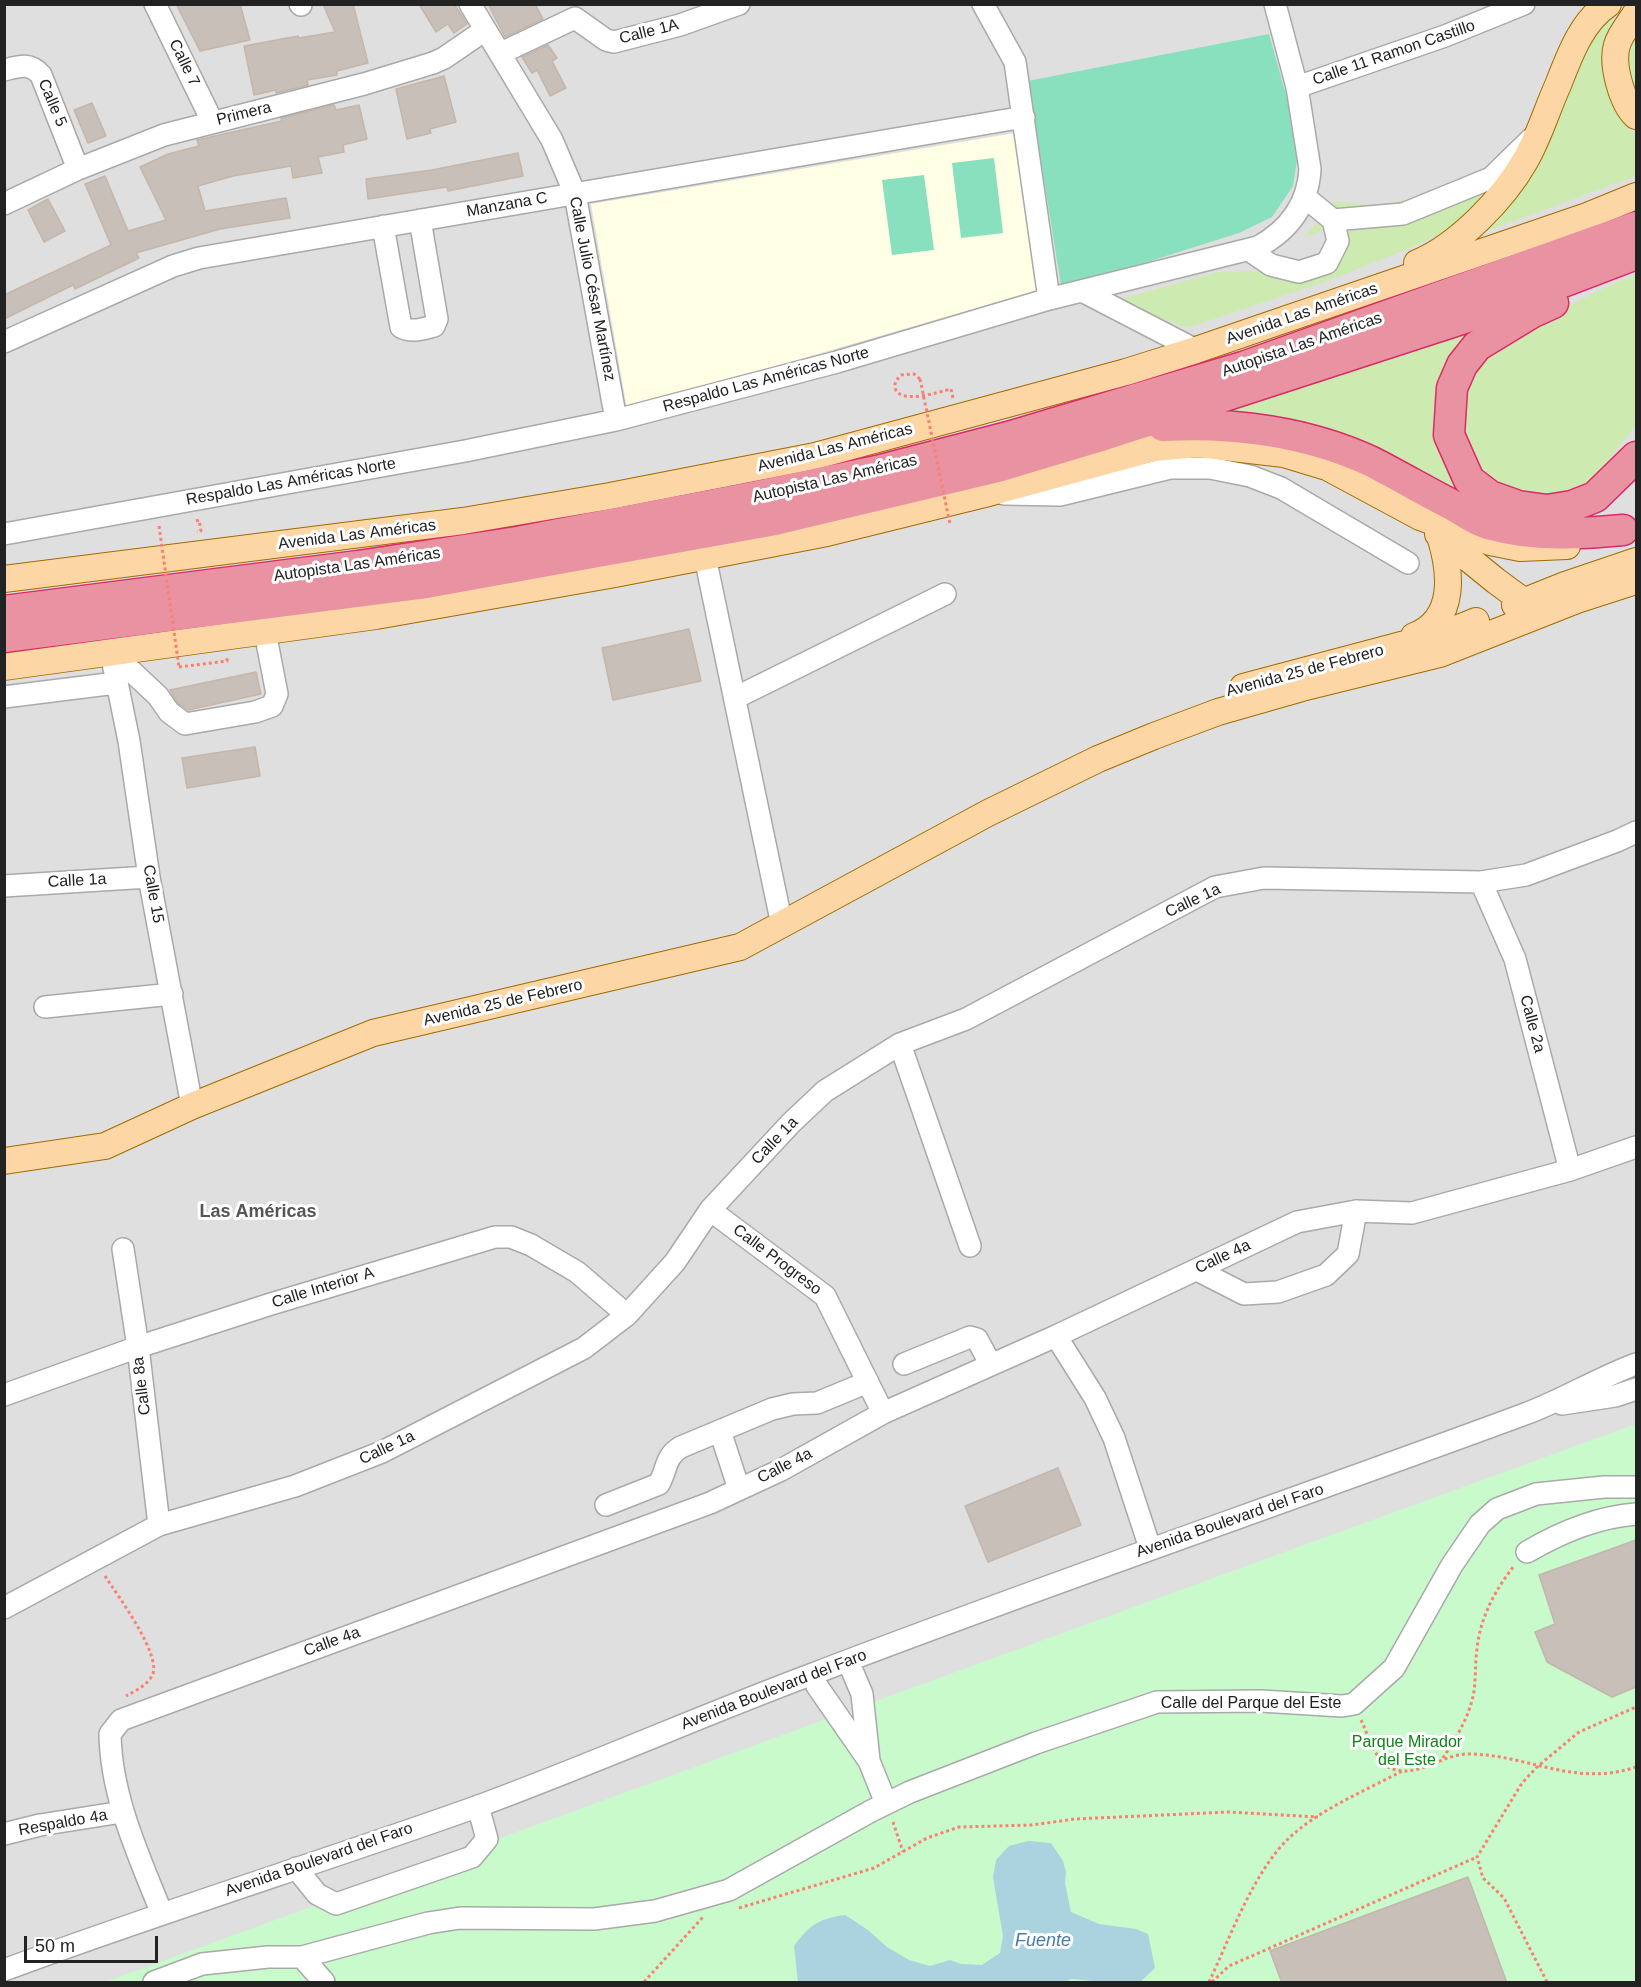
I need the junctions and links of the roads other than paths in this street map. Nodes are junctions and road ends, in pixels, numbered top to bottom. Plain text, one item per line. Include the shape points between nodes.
1 (155, 4) edge
2 (470, 4) edge
3 (739, 4) edge
4 (983, 4) edge
5 (1275, 4) edge
6 (1524, 4) edge
7 (1608, 4) edge
8 (1636, 13) edge
9 (485, 30) junction
10 (501, 53) junction
11 (4, 70) edge
12 (1297, 87) junction
13 (1636, 116) edge
14 (1024, 117) junction
15 (212, 121) junction
16 (1537, 133) junction
17 (78, 169) junction
18 (575, 194) junction
19 (1636, 196) edge
20 (1306, 198) junction
21 (4, 204) edge
22 (420, 220) junction
23 (1333, 220) junction
24 (383, 226) junction
25 (1636, 227) edge
26 (1249, 250) junction
27 (1636, 254) edge
28 (1636, 264) edge
29 (1082, 291) junction
30 (1049, 299) junction
31 (1274, 323) junction
32 (4, 342) edge
33 (1196, 350) junction
34 (616, 420) junction
35 (1098, 437) junction
36 (1636, 457) edge
37 (985, 494) junction
38 (1420, 517) junction
39 (1630, 528) edge
40 (4, 534) edge
41 (1440, 536) junction
42 (705, 557) junction
43 (1636, 561) edge
44 (1408, 563) dead end
45 (4, 579) edge
46 (1636, 581) edge
47 (945, 594) dead end
48 (1533, 608) junction
49 (11, 609) edge
50 (265, 632) junction
51 (4, 637) edge
52 (1363, 654) junction
53 (4, 667) edge
54 (114, 668) junction
55 (4, 697) edge
56 (735, 698) junction
57 (988, 813) junction
58 (1636, 832) edge
59 (1627, 840) edge
60 (149, 877) junction
61 (1481, 882) junction
62 (4, 886) edge
63 (782, 925) junction
64 (172, 994) junction
65 (45, 1007) dead end
66 (900, 1044) junction
67 (192, 1106) junction
68 (1636, 1147) edge
69 (4, 1161) edge
70 (1570, 1170) junction
71 (710, 1210) junction
72 (1356, 1211) junction
73 (970, 1246) dead end
74 (123, 1249) dead end
75 (1197, 1270) junction
76 (627, 1315) junction
77 (1056, 1336) junction
78 (138, 1347) junction
79 (904, 1364) dead end
80 (1636, 1364) edge
81 (991, 1365) junction
82 (868, 1382) junction
83 (1636, 1389) edge
84 (4, 1395) edge
85 (1544, 1407) junction
86 (883, 1413) junction
87 (720, 1431) junction
88 (1636, 1487) edge
89 (739, 1489) junction
90 (606, 1506) dead end
91 (1636, 1514) edge
92 (159, 1525) junction
93 (1150, 1548) junction
94 (1527, 1552) road end
95 (4, 1608) edge
96 (848, 1661) junction
97 (817, 1686) dead end
98 (869, 1761) junction
99 (886, 1803) junction
100 (478, 1806) junction
101 (122, 1812) junction
102 (4, 1834) edge
103 (296, 1868) junction
104 (162, 1914) junction
105 (302, 1957) junction
106 (4, 1970) edge
107 (154, 1983) edge
108 (324, 1983) edge

1 - 15 street, Calle 7
2 - 9 street, Calle Julio César Martínez
3 - 10 street, Calle 1A via 614,42 575,18
4 - 14 street via 1015,62
5 - 12 street, Respaldo Las Américas Norte
6 - 12 street, Calle 11 Ramon Castillo
7 - 16 main road via 1576,42
8 - 13 main road via 1617,45 1615,64 1628,108
9 - 10 street, Calle Julio César Martínez
9 - 15 street, Primera via 433,63
10 - 18 street, Calle Julio César Martínez via 552,140
11 - 17 street, Calle 5 via 28,66 41,75
12 - 20 street, Respaldo Las Américas Norte via 1310,169
14 - 18 street, Manzana C
14 - 30 street
15 - 17 street, Primera via 164,135
16 - 23 street via 1491,178 1403,214
16 - 31 main road via 1526,160 1494,204 1455,240 1424,260
17 - 21 street, Primera
18 - 22 street, Manzana C
18 - 34 street, Calle Julio César Martínez
19 - 31 main road, Avenida Las Américas
20 - 23 street
20 - 26 street, Respaldo Las Américas Norte via 1297,213 1266,243
22 - 24 street, Manzana C
22 - 24 street via 436,319 434,326 417,330 401,327
23 - 26 street via 1338,241 1327,262 1299,272 1271,265
24 - 32 street, Manzana C via 185,262
25 - 49 highway, Autopista Las Américas via 1246,366 1008,437 877,471 517,542
26 - 29 street, Respaldo Las Américas Norte
27 - 35 highway, Autopista Las Américas via 1489,310
28 - 36 highway via 1533,312 1477,346 1462,365 1452,388 1449,435 1470,480 1490,496 1518,506 1547,510 1595,497
29 - 30 street, Respaldo Las Américas Norte
29 - 33 street
30 - 34 street, Respaldo Las Américas Norte via 837,362
31 - 33 main road, Avenida Las Américas
33 - 45 main road, Avenida Las Américas via 815,456 610,496 452,523
34 - 40 street, Respaldo Las Américas Norte
35 - 39 highway via 1195,424 1282,433 1323,443 1370,462 1489,525 1522,532 1572,534
35 - 51 highway, Autopista Las Américas via 998,466 775,519 426,583
37 - 38 main road via 1154,447 1198,444 1284,454 1327,467
37 - 42 main road via 827,533
37 - 44 street via 1060,495 1170,468 1210,468 1250,476 1281,488
38 - 39 main road via 1490,542 1520,548 1575,546
38 - 41 main road
41 - 48 main road
41 - 52 main road via 1449,592 1436,622 1420,634
42 - 50 main road
42 - 56 street
43 - 48 main road, Avenida 25 de Febrero
46 - 48 main road, Avenida 25 de Febrero
47 - 56 street
48 - 52 main road, Avenida 25 de Febrero
48 - 57 main road, Avenida 25 de Febrero via 1440,654 1218,712 1098,759
50 - 54 main road
50 - 54 street via 277,694 272,706 255,712 185,724 128,668
52 - 57 main road, Avenida 25 de Febrero via 1199,700 1124,732
53 - 54 main road
54 - 55 street
54 - 60 street, Calle 15
56 - 63 street
57 - 63 main road, Avenida 25 de Febrero
58 - 59 street, Calle 1a
59 - 61 street, Calle 1a via 1526,875
60 - 62 street, Calle 1a
60 - 64 street, Calle 15
61 - 66 street, Calle 1a via 1264,878 1215,887 966,1019
61 - 70 street, Calle 2a via 1515,959
63 - 67 main road, Avenida 25 de Febrero via 740,947 714,954 373,1033
64 - 65 street
64 - 67 street, Calle 15
66 - 71 street, Calle 1a via 825,1091
66 - 73 street
67 - 69 main road, Avenida 25 de Febrero via 105,1146
68 - 70 street, Calle 4a
70 - 72 street, Calle 4a via 1412,1213
71 - 76 street, Calle 1a via 675,1262
71 - 82 street, Calle Progreso via 825,1296
72 - 75 street, Calle 4a via 1297,1222
72 - 75 street via 1348,1254 1326,1275 1278,1292 1244,1294
74 - 78 street, Calle 8a
75 - 77 street, Calle 4a
76 - 78 street, Calle Interior A via 577,1272 531,1245 511,1237 495,1237
76 - 92 street, Calle 1a via 584,1348 382,1452 295,1486
77 - 81 street, Calle 4a
77 - 93 street via 1095,1398 1114,1438
78 - 84 street, Calle Interior A
78 - 92 street, Calle 8a
79 - 81 street via 970,1337 977,1339
80 - 85 street, Avenida Boulevard del Faro
81 - 86 street, Calle 4a
82 - 86 street, Calle Progreso
82 - 87 street via 817,1403 772,1409
83 - 85 street, Avenida Boulevard del Faro
85 - 93 street, Avenida Boulevard del Faro
86 - 89 street, Calle 4a
87 - 89 street
87 - 90 street via 673,1452 659,1484
88 - 99 street, Calle del Parque del Este via 1536,1494 1497,1509 1480,1524 1452,1565 1394,1668 1354,1704 1156,1702 1036,1743
89 - 101 street, Calle 4a via 121,1720 110,1734 110,1747
91 - 94 street via 1596,1521 1557,1535
92 - 95 street, Calle 1a
93 - 96 street, Avenida Boulevard del Faro
96 - 98 street via 862,1694
96 - 100 street, Avenida Boulevard del Faro
97 - 98 street
98 - 99 street
99 - 105 street, Calle del Parque del Este via 732,1899 594,1919 460,1918
100 - 103 street, Avenida Boulevard del Faro
100 - 103 street via 487,1839 472,1857 336,1904 317,1894
101 - 102 street, Respaldo 4a
101 - 104 street
103 - 104 street, Avenida Boulevard del Faro
104 - 106 street, Avenida Boulevard del Faro
105 - 107 street, Calle del Parque del Este via 202,1964
105 - 108 street

